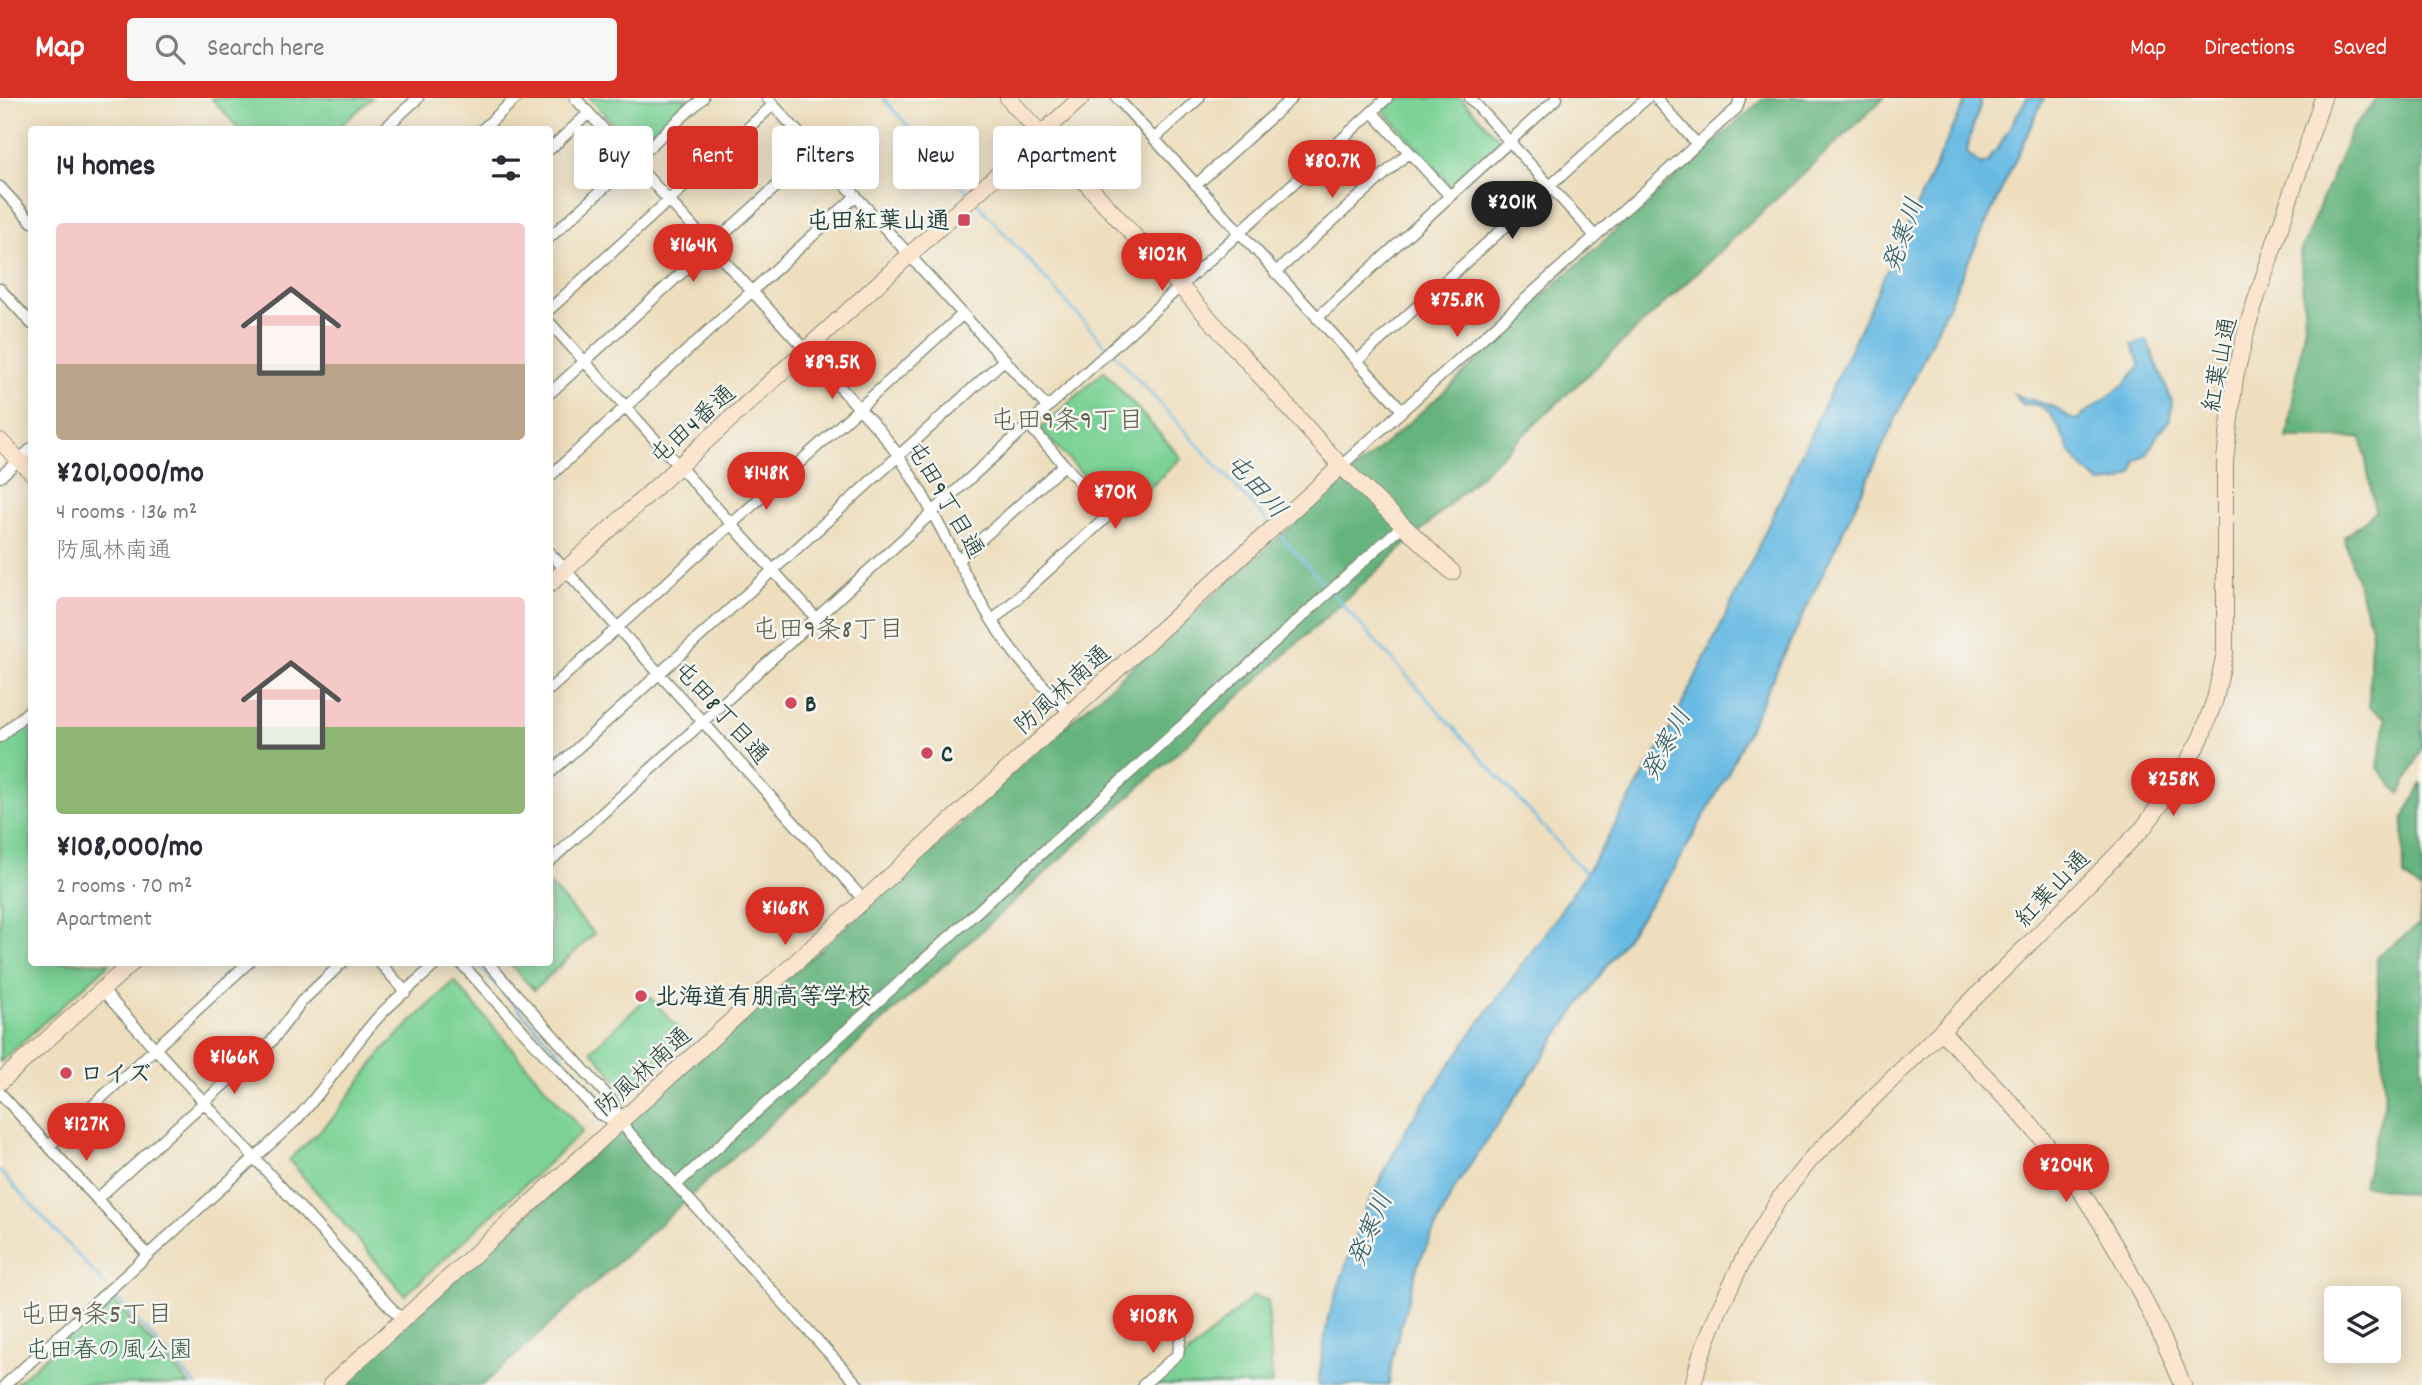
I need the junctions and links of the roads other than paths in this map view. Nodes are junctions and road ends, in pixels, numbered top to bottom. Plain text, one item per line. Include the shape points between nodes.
1 (418, 98) edge
2 (516, 98) edge
3 (575, 98) edge
4 (703, 98) edge
5 (1008, 98) edge
6 (1081, 98) edge
7 (1117, 98) edge
8 (1199, 98) edge
9 (1292, 98) edge
10 (1388, 98) edge
11 (1470, 98) edge
12 (1557, 98) edge
13 (1647, 98) edge
14 (1656, 98) edge
15 (1740, 98) edge
16 (2323, 98) edge
17 (770, 102) edge
18 (1372, 112) junction
19 (589, 113) junction
20 (387, 126) edge
21 (486, 126) edge
22 (601, 126) edge
23 (792, 126) edge
24 (1033, 126) edge
25 (1051, 126) edge
26 (1154, 139) junction
27 (1509, 141) junction
28 (653, 143) edge
29 (1697, 144) junction
30 (553, 146) edge
31 (1409, 152) junction
32 (993, 179) edge
33 (653, 183) edge
34 (1196, 185) junction
35 (1550, 186) junction
36 (1, 189) edge
37 (602, 189) edge
38 (773, 189) edge
39 (850, 189) edge
40 (1091, 189) edge
41 (856, 196) junction
42 (1450, 196) junction
43 (668, 200) junction
44 (28, 218) edge
45 (1239, 233) junction
46 (553, 234) edge
47 (1595, 236) junction
48 (711, 246) junction
49 (910, 255) junction
50 (1275, 272) junction
51 (1180, 285) junction
52 (0, 289) edge
53 (752, 291) junction
54 (553, 306) edge
55 (963, 314) junction
56 (1317, 318) junction
57 (28, 320) edge
58 (553, 326) edge
59 (807, 351) junction
60 (1005, 359) junction
61 (584, 361) junction
62 (1357, 361) junction
63 (553, 390) edge
64 (625, 407) junction
65 (859, 407) junction
66 (1047, 407) junction
67 (1402, 410) junction
68 (1028, 424) junction
69 (0, 442) edge
70 (28, 451) edge
71 (899, 455) junction
72 (17, 460) junction
73 (1065, 465) junction
74 (679, 466) junction
75 (1341, 466) junction
76 (28, 470) edge
77 (553, 473) edge
78 (0, 477) edge
79 (933, 511) junction
80 (731, 524) junction
81 (1403, 525) junction
82 (553, 556) edge
83 (957, 561) junction
84 (565, 570) junction
85 (773, 570) junction
86 (1452, 572) dead end
87 (553, 581) edge
88 (816, 618) junction
89 (992, 621) junction
90 (617, 627) junction
91 (659, 673) junction
92 (553, 686) edge
93 (28, 712) edge
94 (1070, 713) junction
95 (702, 722) junction
96 (0, 737) edge
97 (553, 770) edge
98 (553, 858) edge
99 (864, 900) junction
100 (129, 966) edge
101 (245, 966) edge
102 (339, 966) edge
103 (383, 966) edge
104 (434, 966) edge
105 (464, 966) edge
106 (491, 966) edge
107 (102, 990) junction
108 (406, 992) junction
109 (1941, 1031) junction
110 (154, 1048) junction
111 (0, 1082) edge
112 (0, 1093) edge
113 (203, 1103) junction
114 (621, 1123) junction
115 (49, 1146) junction
116 (253, 1159) junction
117 (676, 1185) junction
118 (97, 1199) junction
119 (148, 1255) junction
120 (402, 1321) junction
121 (1181, 1335) dead end
122 (7, 1384) edge
123 (331, 1385) edge
124 (858, 1385) edge
125 (1143, 1385) edge
126 (1693, 1385) edge
127 (2183, 1385) edge

1 - 20 street
2 - 21 street
3 - 19 street, 屯田9丁目通
4 - 28 street
5 - 24 street
6 - 25 street, 屯田4番通
7 - 26 street
8 - 26 street
9 - 34 street
10 - 18 street
11 - 27 street
12 - 27 street
13 - 35 street
14 - 29 street
15 - 29 street via 1738,108
16 - 109 street, 紅葉山通 via 2248,324 2235,377 2225,460 2225,653 2201,738 2144,827
17 - 23 street
17 - 43 street
18 - 31 street
18 - 45 street
19 - 22 street, 屯田9丁目通
19 - 30 street
26 - 34 street
27 - 35 street
27 - 42 street
29 - 47 street
31 - 42 street
31 - 50 street
32 - 49 street, 屯田4番通
33 - 43 street, 屯田9丁目通
34 - 45 street
35 - 47 street
35 - 62 street
36 - 44 street
37 - 46 street
38 - 48 street
39 - 41 street
40 - 51 street
41 - 49 street
41 - 53 street
42 - 56 street
43 - 48 street, 屯田9丁目通
43 - 54 street
45 - 50 street
45 - 51 street
47 - 67 street
48 - 53 street, 屯田9丁目通
48 - 61 street
49 - 55 street
49 - 59 street, 屯田4番通
50 - 56 street
51 - 66 street
51 - 75 street
52 - 57 street
53 - 59 street, 屯田9丁目通
53 - 64 street
55 - 60 street
55 - 65 street
56 - 62 street
58 - 61 street
59 - 65 street, 屯田9丁目通
59 - 74 street, 屯田4番通
60 - 66 street
60 - 71 street
61 - 63 street
61 - 64 street
62 - 67 street
64 - 74 street
64 - 77 street
65 - 71 street, 屯田9丁目通
65 - 80 street
66 - 68 street
67 - 75 street
68 - 73 street
68 - 79 street
69 - 72 street
70 - 72 street
71 - 79 street, 屯田9丁目通
71 - 85 street
72 - 76 street
72 - 78 street
73 - 83 street
73 - 89 street via 1108,515
74 - 80 street
74 - 84 street, 屯田4番通
75 - 81 street
75 - 94 street, 防風林南通
79 - 83 street, 屯田9丁目通
79 - 88 street
80 - 85 street
80 - 90 street
81 - 86 street
81 - 117 street
82 - 84 street, 屯田8丁目通
83 - 89 street, 屯田9丁目通
84 - 87 street, 屯田4番通
84 - 90 street, 屯田8丁目通
85 - 88 street
85 - 91 street
88 - 95 street
89 - 94 street, 屯田9丁目通 via 1033,675
90 - 91 street, 屯田8丁目通
90 - 92 street
91 - 95 street, 屯田8丁目通
91 - 97 street
93 - 96 street
94 - 99 street, 防風林南通
95 - 98 street
95 - 99 street, 屯田8丁目通
99 - 114 street, 防風林南通
100 - 107 street
101 - 110 street
102 - 113 street via 302,1001 271,1042
103 - 108 street
104 - 108 street
105 - 114 street via 599,1114
106 - 114 street via 612,1101
107 - 110 street
107 - 111 street
108 - 116 street via 356,1044 314,1102
109 - 126 street, 紅葉山通 via 1811,1158 1779,1199 1718,1310
109 - 127 street via 2053,1152 2098,1217 2154,1319
110 - 113 street
110 - 115 street
112 - 115 street
113 - 116 street
113 - 118 street
114 - 117 street
114 - 120 street, 防風林南通
115 - 118 street
116 - 119 street
116 - 120 street
117 - 124 street
118 - 119 street
119 - 122 street
120 - 123 street, 防風林南通
121 - 125 street via 1178,1354

